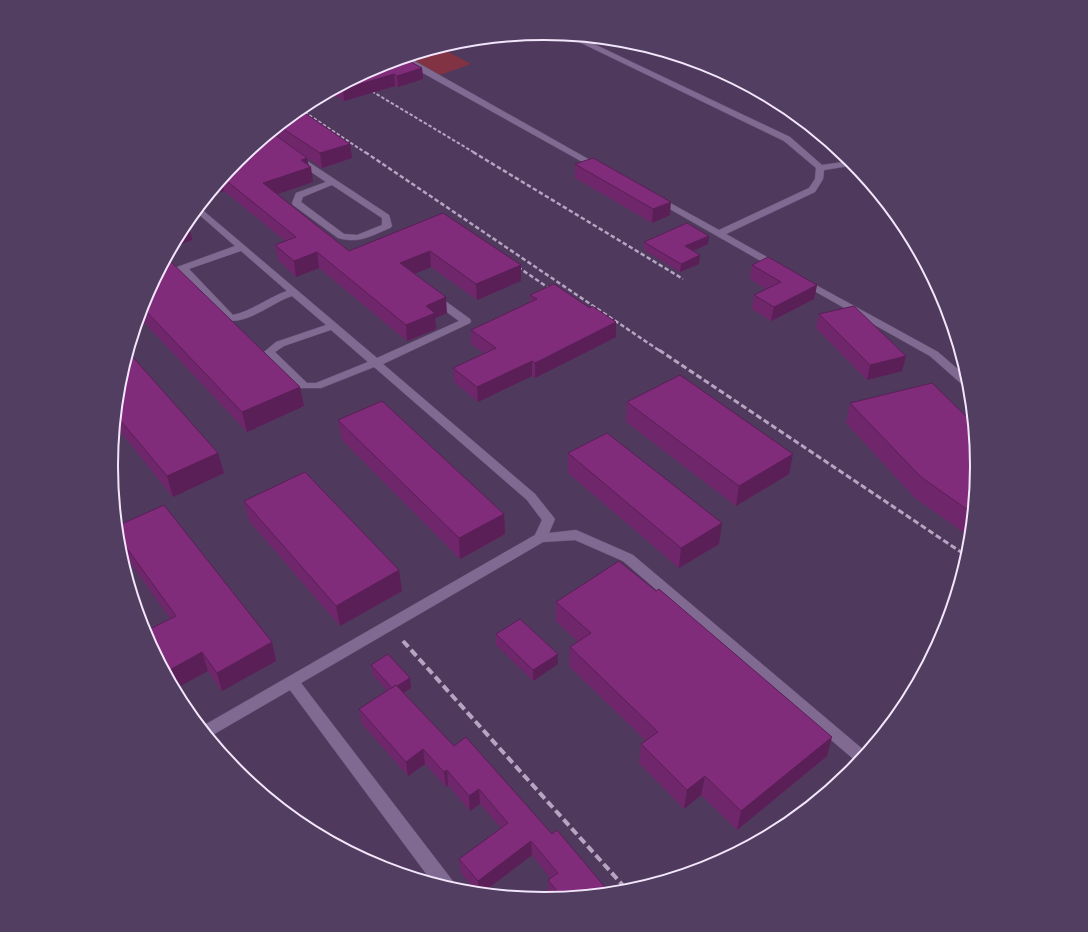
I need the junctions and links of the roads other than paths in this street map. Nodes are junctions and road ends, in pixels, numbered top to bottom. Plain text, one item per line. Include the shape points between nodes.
1 (585, 42) edge
2 (411, 62) edge
3 (291, 155) edge
4 (845, 165) edge
5 (820, 168) junction
6 (609, 173) edge
7 (333, 182) junction
8 (650, 196) edge
9 (202, 212) edge
10 (719, 234) junction
11 (242, 247) junction
12 (182, 268) junction
13 (164, 275) edge
14 (425, 290) edge
15 (293, 292) junction
16 (333, 326) junction
17 (376, 363) junction
18 (961, 378) edge
19 (540, 538) junction
20 (292, 682) junction
21 (210, 729) edge
22 (857, 754) edge
23 (440, 879) edge

1 - 5 lane via 787,139
2 - 6 lane
3 - 7 lane
4 - 5 lane
5 - 10 lane via 819,179 812,190
7 - 7 lane via 386,217 387,226 358,238 341,236 296,203 299,195
8 - 10 lane
9 - 11 lane
10 - 18 lane via 934,354
11 - 12 lane
11 - 15 lane
12 - 13 lane
12 - 15 lane via 231,318 245,316 276,298
14 - 17 lane via 466,321
15 - 16 lane
16 - 17 lane
16 - 17 lane via 280,344 269,352 304,386 317,386
17 - 19 lane via 531,497 549,519
19 - 20 lane
19 - 22 lane via 576,536 628,558
20 - 21 lane
20 - 23 lane

